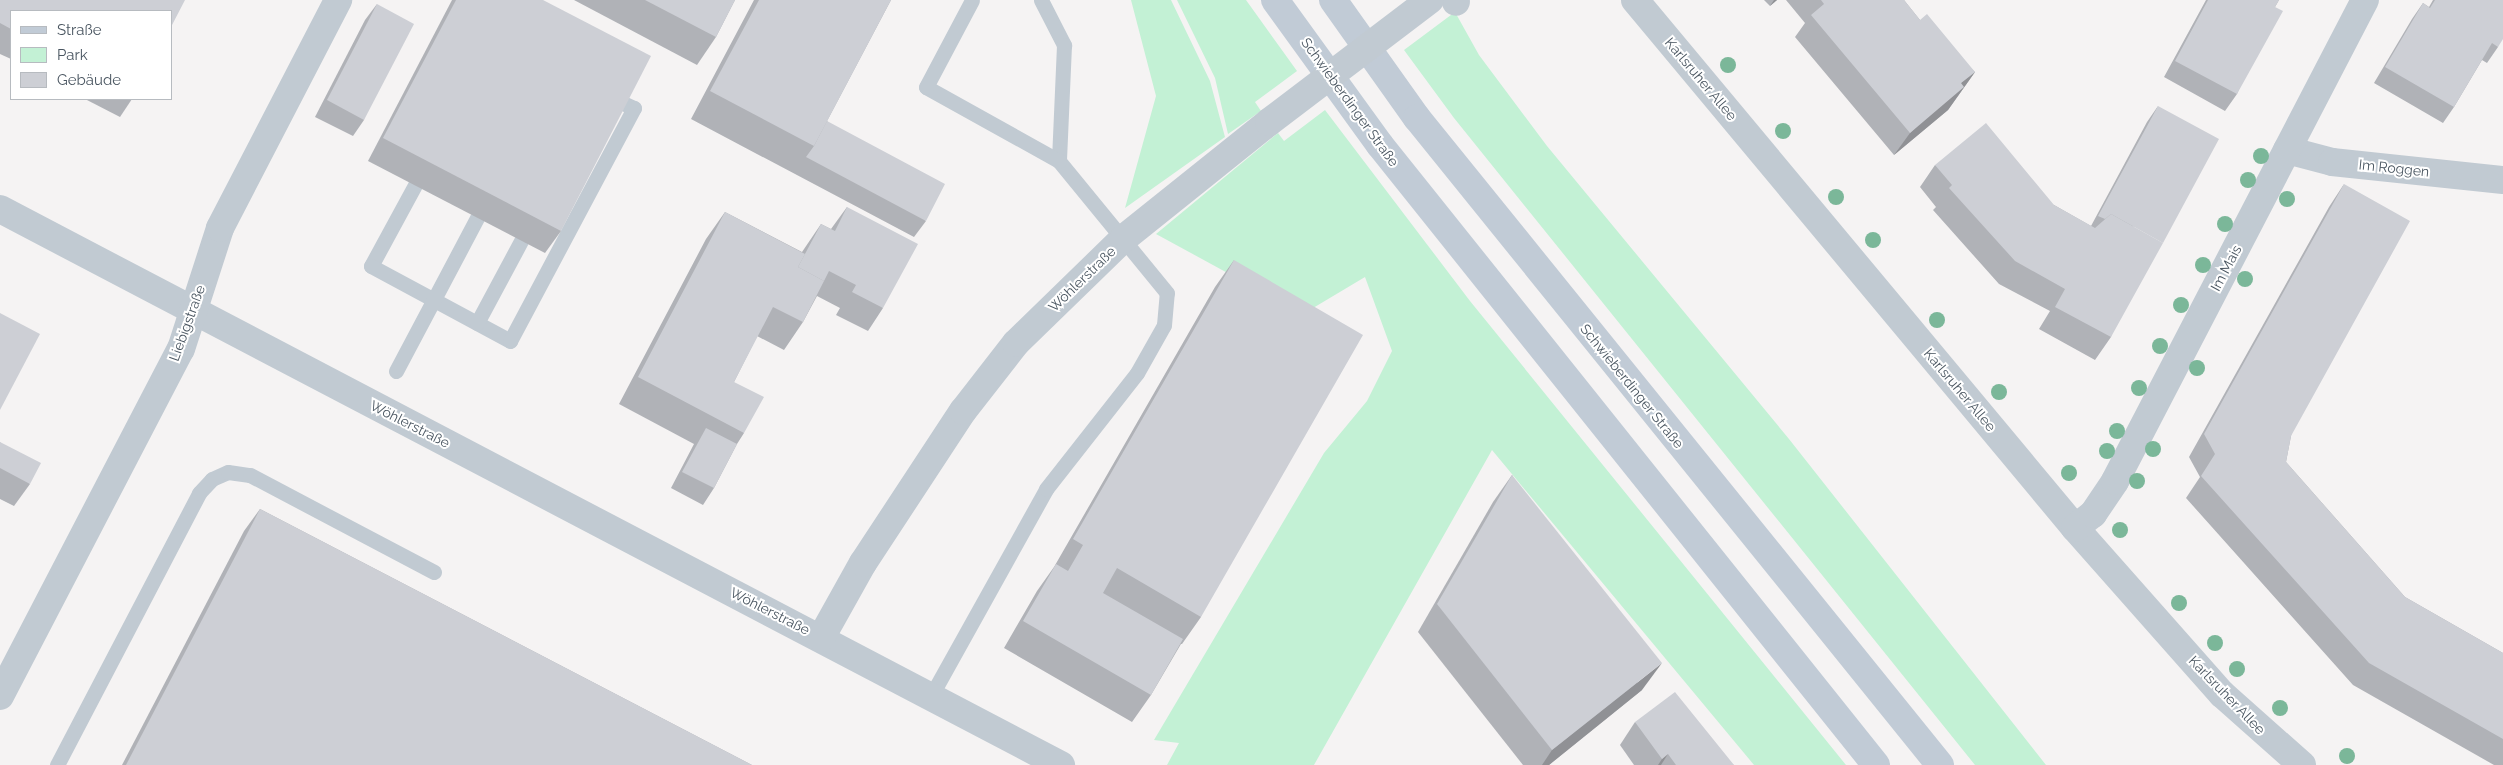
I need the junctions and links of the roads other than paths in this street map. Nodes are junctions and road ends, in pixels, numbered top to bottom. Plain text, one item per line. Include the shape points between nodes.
1 (338, 0) edge
2 (972, 0) edge
3 (1041, 0) edge
4 (1275, 0) edge
5 (1333, 0) edge
6 (1430, 0) edge
7 (1634, 0) edge
8 (2365, 0) edge
9 (623, 102) edge
10 (2286, 150) junction
11 (1059, 161) junction
12 (2503, 180) edge
13 (415, 185) dead end
14 (0, 209) edge
15 (477, 218) dead end
16 (1124, 239) junction
17 (521, 241) dead end
18 (433, 300) junction
19 (193, 311) junction
20 (477, 323) junction
21 (396, 371) dead end
22 (2075, 528) junction
23 (434, 572) dead end
24 (822, 638) junction
25 (0, 696) edge
26 (931, 696) junction
27 (57, 765) edge
28 (1061, 765) edge
29 (1876, 765) edge
30 (1940, 765) edge
31 (2302, 765) edge

1 - 19 street, Liebigstraße via 220,228
2 - 11 lane via 926,87
3 - 11 lane via 1064,45
4 - 29 main road, Schwieberdinger Straße via 1380,145
5 - 30 main road, Schwieberdinger Straße via 1417,118
6 - 16 street, Wöhlerstraße, bridge via 1269,122
7 - 22 street, Karlsruher Allee
8 - 10 street, Im Mais
9 - 20 lane via 634,108 510,341
10 - 12 street, Im Roggen via 2332,162
10 - 22 street, Im Mais via 2115,481 2093,514
11 - 16 lane
13 - 18 lane via 371,266
14 - 19 street, Wöhlerstraße
15 - 18 lane
16 - 24 street, Wöhlerstraße via 1016,343 963,411 863,563
16 - 26 lane via 1167,293 1164,325 1137,373 1046,490
17 - 20 lane
18 - 20 lane
18 - 21 lane
19 - 24 street, Wöhlerstraße
19 - 25 street, Liebigstraße via 181,349
22 - 31 street, Karlsruher Allee via 2222,694
23 - 27 lane via 250,475 228,472 212,479 199,493
24 - 26 street, Wöhlerstraße
26 - 28 street, Wöhlerstraße

